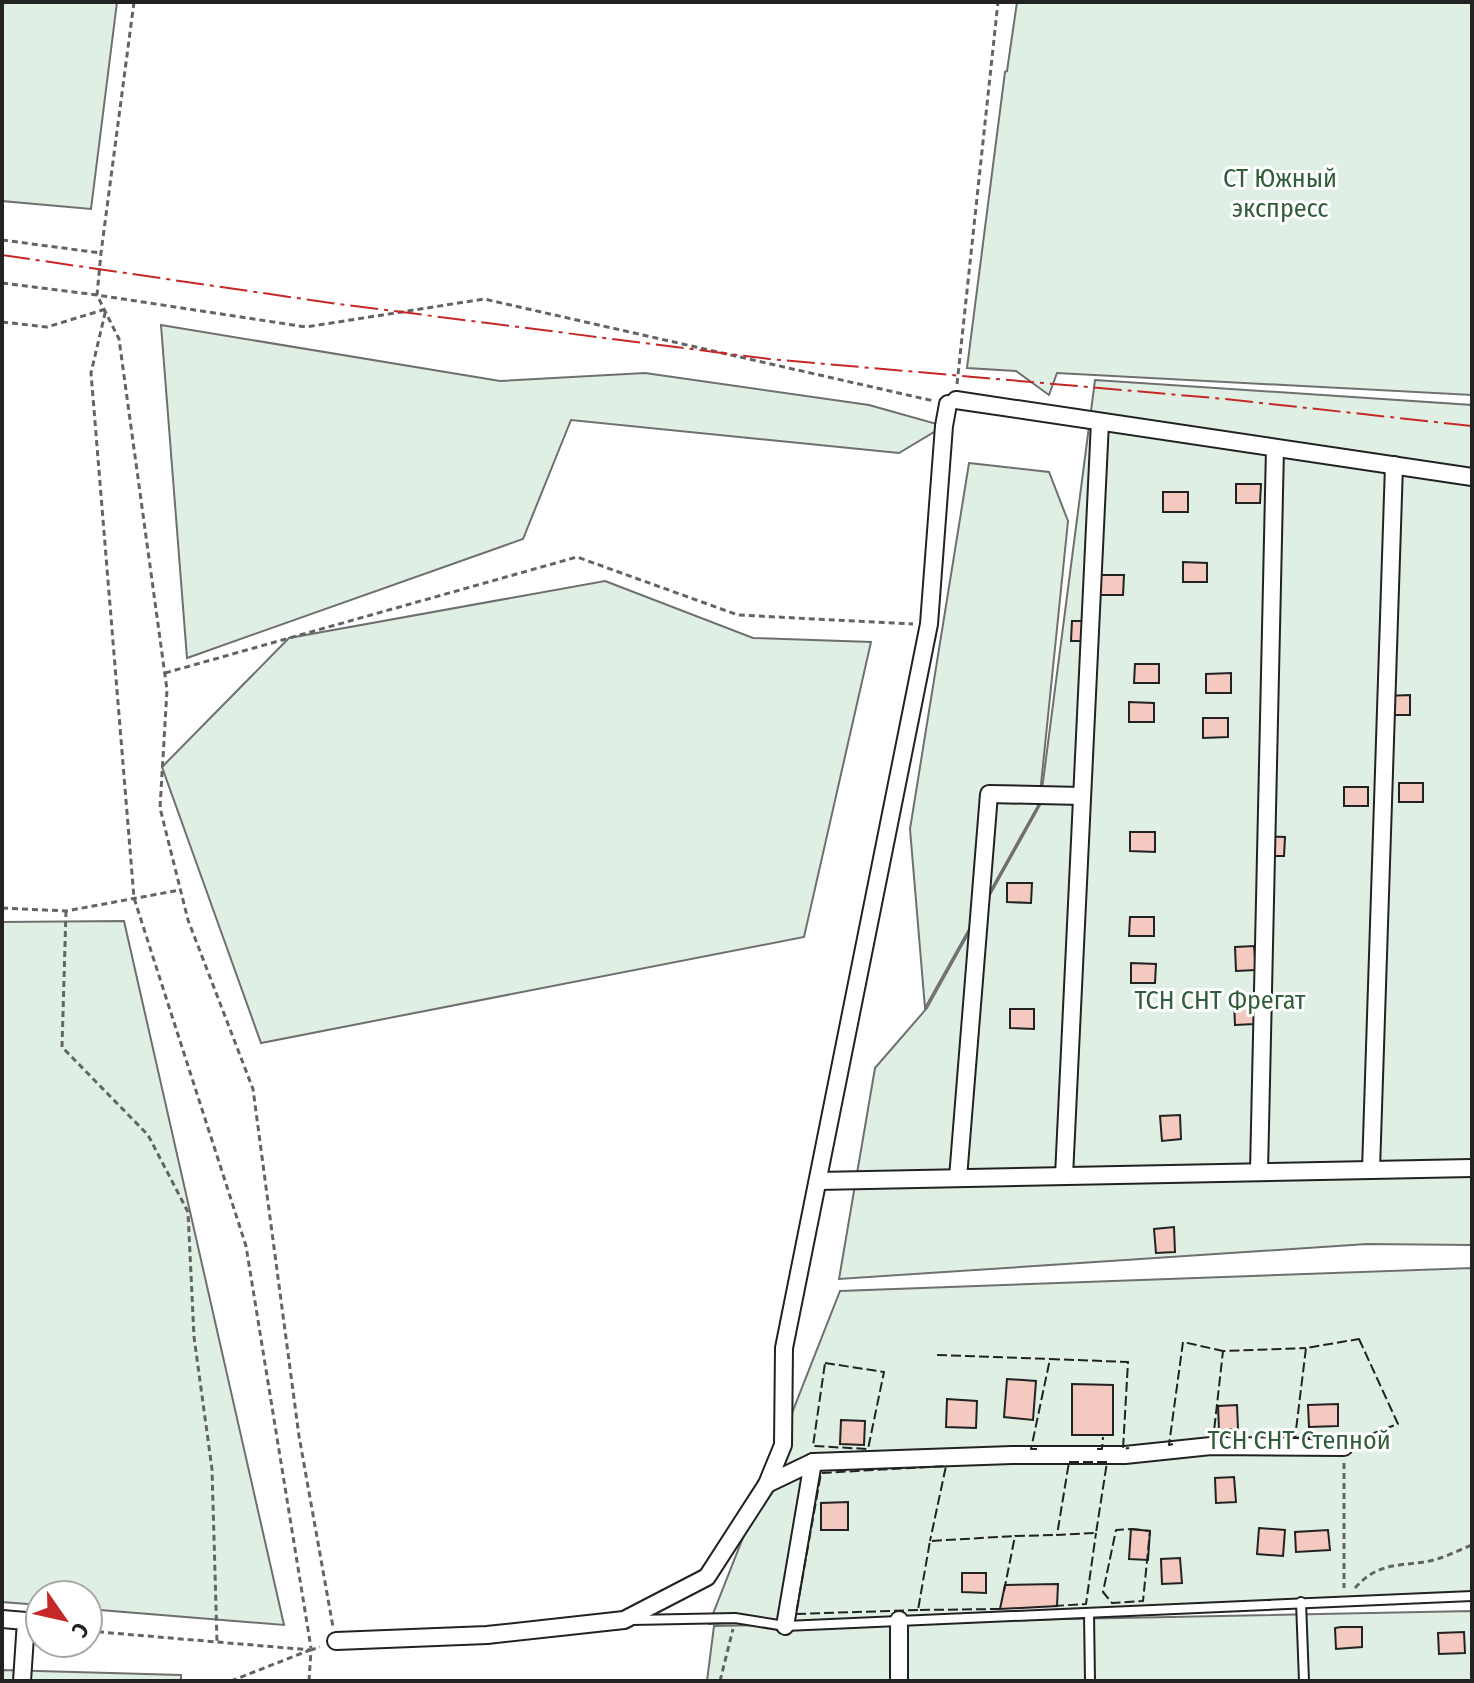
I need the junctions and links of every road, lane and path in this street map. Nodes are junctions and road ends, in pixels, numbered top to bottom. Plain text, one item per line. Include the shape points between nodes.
1 (134, 2) edge
2 (998, 2) edge
3 (2, 240) edge
4 (101, 253) junction
5 (2, 283) edge
6 (97, 295) junction
7 (106, 309) junction
8 (2, 322) edge
9 (952, 402) junction
10 (1100, 422) junction
11 (1275, 448) junction
12 (1394, 465) junction
13 (1472, 477) edge
14 (929, 624) junction
15 (165, 673) junction
16 (1082, 796) junction
17 (180, 890) junction
18 (134, 898) junction
19 (2, 908) edge
20 (66, 911) junction
21 (1472, 1168) edge
22 (1371, 1170) junction
23 (1259, 1172) junction
24 (1064, 1176) junction
25 (958, 1178) junction
26 (818, 1181) junction
27 (1344, 1447) joint
28 (813, 1462) junction
29 (767, 1484) junction
30 (1472, 1545) edge
31 (1472, 1596) edge
32 (1344, 1600) junction
33 (1301, 1602) junction
34 (1089, 1613) junction
35 (735, 1618) junction
36 (2, 1619) edge
37 (624, 1620) junction
38 (899, 1620) junction
39 (785, 1626) junction
40 (104, 1632) edge
41 (336, 1641) junction
42 (217, 1642) junction
43 (311, 1650) junction
44 (22, 1681) edge
45 (231, 1681) edge
46 (308, 1681) edge
47 (720, 1681) edge
48 (899, 1681) edge
49 (1090, 1681) edge
50 (1304, 1681) edge

1 - 4 path
2 - 9 path
3 - 4 path
4 - 6 path
5 - 6 path
6 - 7 path
6 - 9 path via 306,327 484,299
7 - 8 path via 47,327
7 - 15 path via 119,339
7 - 18 path via 91,373
9 - 10 street
9 - 14 street via 944,426
10 - 11 street
10 - 16 street
11 - 12 street
11 - 23 street
12 - 13 street
12 - 22 street
14 - 15 path via 738,615 577,557
14 - 26 street
15 - 17 path via 160,808
16 - 24 street
16 - 25 street via 989,794
17 - 18 path
17 - 41 path via 253,1089 299,1436
18 - 20 path
18 - 43 path via 246,1246
19 - 20 path
20 - 42 path via 62,1047 148,1135 188,1212 194,1337 212,1469
21 - 22 street
22 - 23 street
23 - 24 street
24 - 25 street
25 - 26 street
26 - 29 street via 784,1348 783,1445
27 - 28 street via 1211,1446 1125,1455
27 - 32 path
28 - 29 street
28 - 39 street
29 - 37 street via 707,1577
30 - 32 path via 1367,1574
31 - 32 lane
32 - 33 lane
33 - 34 lane
33 - 50 lane
34 - 38 lane
34 - 49 lane
35 - 37 lane
35 - 39 lane
35 - 47 path
36 - 44 street via 26,1621
37 - 41 street via 487,1635
38 - 39 lane
38 - 48 street
40 - 42 path
41 - 43 path
42 - 43 path
43 - 45 path
43 - 46 path

